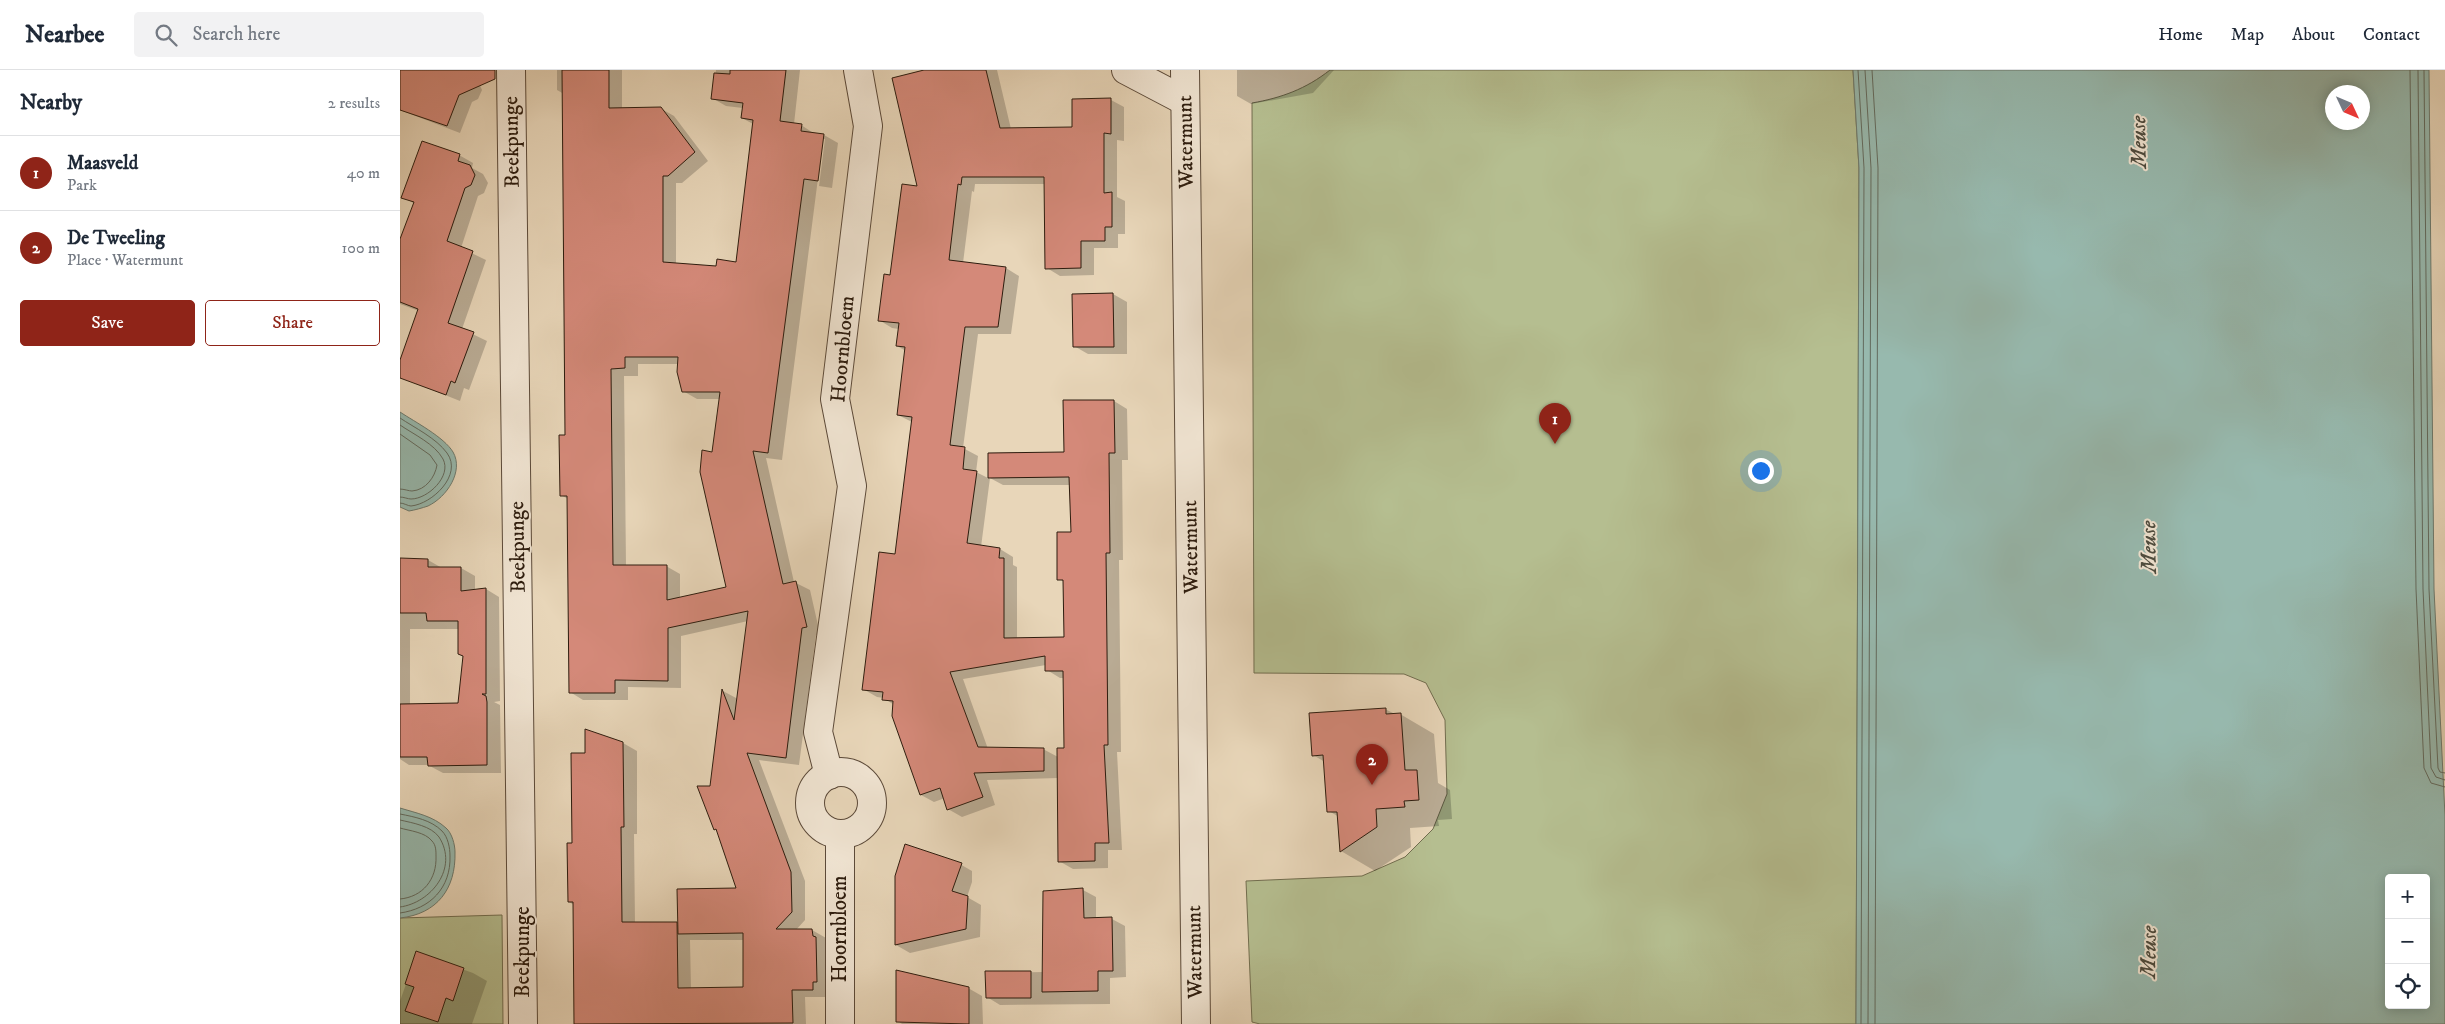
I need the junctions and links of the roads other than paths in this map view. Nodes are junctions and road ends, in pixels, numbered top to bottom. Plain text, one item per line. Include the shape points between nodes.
1 (511, 70) edge
2 (858, 70) edge
3 (1126, 70) edge
4 (1186, 70) edge
5 (1186, 101) junction
6 (829, 775) junction
7 (840, 835) junction
8 (523, 1024) edge
9 (840, 1024) edge
10 (1196, 1024) edge

1 - 8 street, Beekpunge
2 - 6 street, Hoornbloem via 868,126 835,399 852,486 818,732
3 - 5 street
4 - 5 street, Watermunt
5 - 10 street, Watermunt
6 - 7 street via 821,780 811,795 811,813 822,829
6 - 7 street via 848,773 858,776 865,783 872,801 868,821 851,833
7 - 9 street, Hoornbloem

